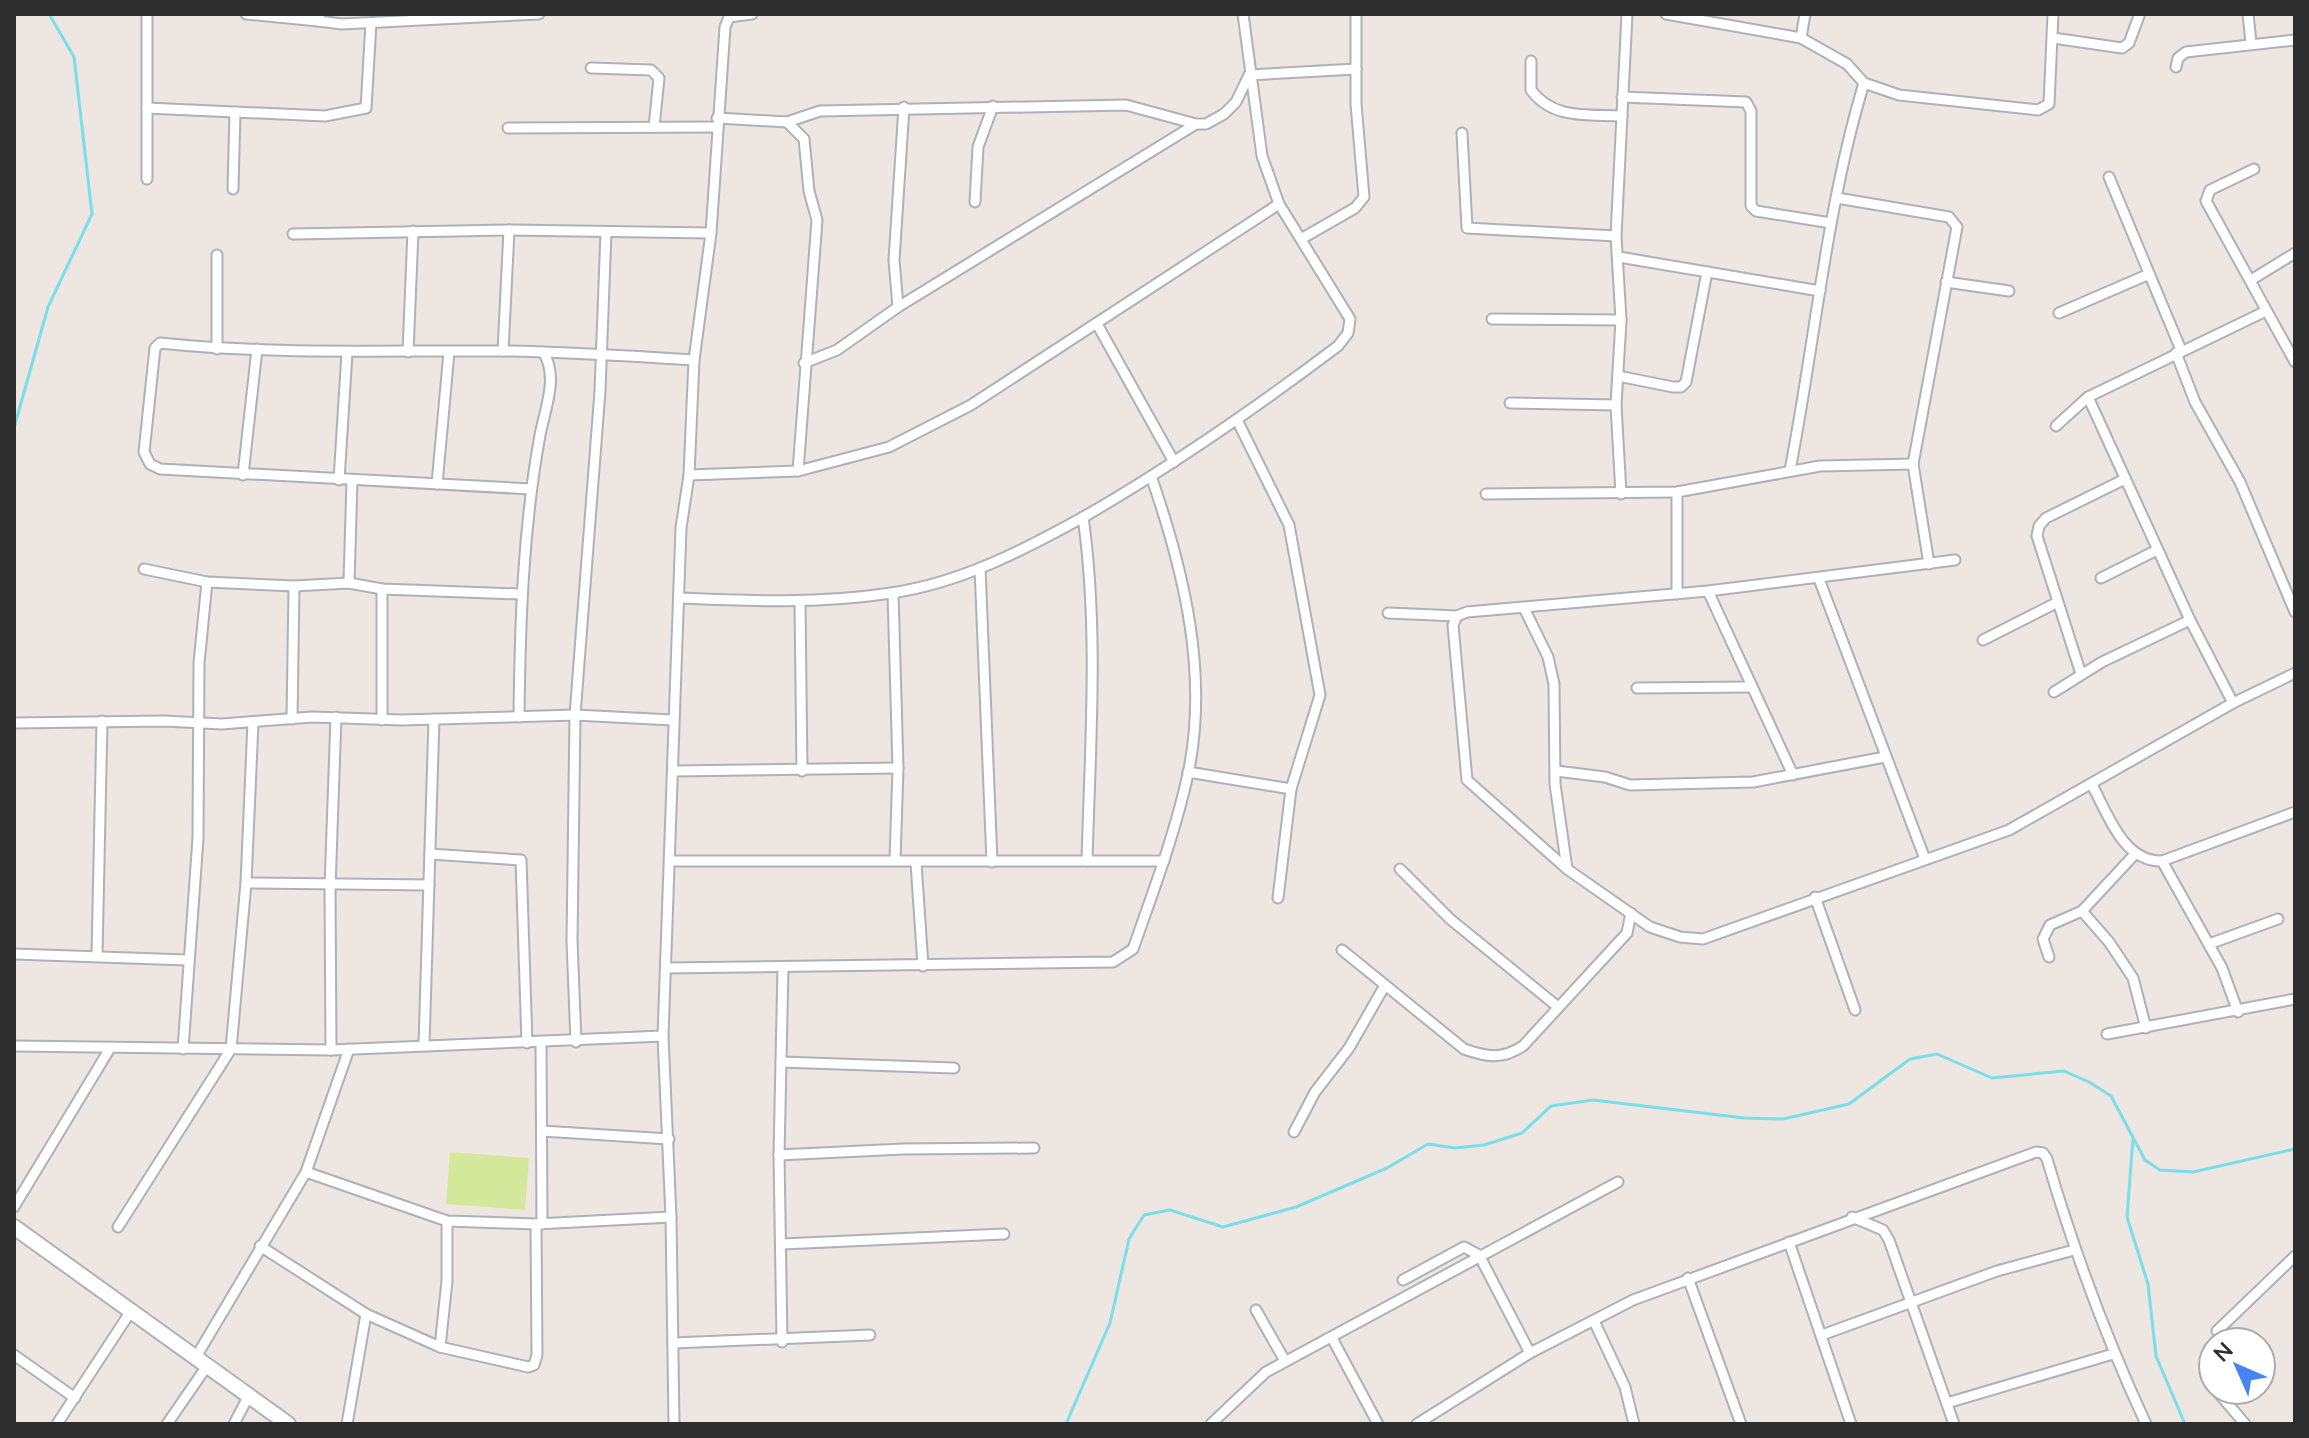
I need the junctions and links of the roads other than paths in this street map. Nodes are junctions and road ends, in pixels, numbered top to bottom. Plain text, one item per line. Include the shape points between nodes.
1 (147, 14) edge
2 (246, 14) edge
3 (539, 14) edge
4 (752, 14) edge
5 (1243, 14) edge
6 (1356, 14) edge
7 (1627, 14) edge
8 (1666, 14) edge
9 (1805, 14) edge
10 (2053, 14) edge
11 (2248, 14) edge
12 (2139, 16) edge
13 (319, 18) edge
14 (371, 23) junction
15 (1801, 38) junction
16 (2053, 38) junction
17 (2295, 40) edge
18 (2251, 43) junction
19 (1531, 61) dead end
20 (2176, 67) dead end
21 (591, 68) dead end
22 (1356, 69) junction
23 (1249, 75) junction
24 (1864, 83) junction
25 (1622, 97) junction
26 (993, 106) junction
27 (904, 107) junction
28 (147, 108) junction
29 (235, 112) junction
30 (1622, 116) junction
31 (716, 122) junction
32 (787, 122) junction
33 (1196, 124) junction
34 (654, 127) junction
35 (508, 128) dead end
36 (1462, 133) dead end
37 (2254, 169) dead end
38 (2109, 177) dead end
39 (147, 179) dead end
40 (233, 189) dead end
41 (1837, 198) junction
42 (975, 202) dead end
43 (1279, 204) junction
44 (1831, 223) junction
45 (509, 230) junction
46 (413, 231) junction
47 (606, 232) junction
48 (711, 233) junction
49 (293, 234) dead end
50 (1616, 236) junction
51 (1301, 239) junction
52 (2295, 253) edge
53 (217, 255) dead end
54 (1619, 257) junction
55 (1707, 272) junction
56 (2147, 275) junction
57 (2251, 280) junction
58 (1946, 282) junction
59 (1820, 291) junction
60 (2009, 291) dead end
61 (898, 307) junction
62 (2266, 311) junction
63 (2059, 313) dead end
64 (1492, 319) dead end
65 (1621, 320) junction
66 (1097, 324) junction
67 (217, 349) junction
68 (257, 349) junction
69 (503, 351) junction
70 (408, 352) junction
71 (449, 352) junction
72 (543, 352) junction
73 (2178, 352) junction
74 (347, 353) junction
75 (599, 354) junction
76 (694, 360) junction
77 (2295, 362) edge
78 (804, 363) junction
79 (1618, 376) junction
80 (2088, 397) junction
81 (1510, 403) dead end
82 (1616, 405) junction
83 (1238, 422) junction
84 (2056, 426) dead end
85 (1174, 462) junction
86 (1913, 464) junction
87 (1790, 470) junction
88 (798, 471) junction
89 (243, 475) junction
90 (689, 475) junction
91 (1152, 479) junction
92 (2125, 479) junction
93 (339, 480) junction
94 (352, 480) junction
95 (437, 484) junction
96 (531, 489) junction
97 (1677, 492) junction
98 (1486, 494) dead end
99 (1621, 494) junction
100 (1083, 517) junction
101 (2157, 550) junction
102 (1955, 560) dead end
103 (1929, 564) junction
104 (980, 568) junction
105 (144, 569) dead end
106 (2101, 578) dead end
107 (1819, 579) junction
108 (207, 582) junction
109 (349, 583) junction
110 (294, 586) junction
111 (382, 589) junction
112 (1708, 591) junction
113 (893, 593) junction
114 (520, 594) junction
115 (1677, 594) junction
116 (679, 598) junction
117 (800, 603) junction
118 (2056, 603) junction
119 (1524, 608) junction
120 (2295, 612) edge
121 (1388, 613) dead end
122 (1457, 616) junction
123 (2190, 620) junction
124 (1983, 640) dead end
125 (2295, 673) edge
126 (2081, 674) junction
127 (1752, 687) junction
128 (1637, 688) dead end
129 (2054, 692) dead end
130 (2233, 703) junction
131 (575, 715) junction
132 (336, 717) junction
133 (519, 717) junction
134 (292, 719) junction
135 (434, 719) junction
136 (382, 720) junction
137 (672, 720) junction
138 (102, 721) junction
139 (253, 722) junction
140 (199, 723) junction
141 (14, 725) edge
142 (1885, 757) junction
143 (898, 768) junction
144 (675, 771) junction
145 (802, 771) junction
146 (1556, 771) junction
147 (1188, 772) junction
148 (1793, 775) junction
149 (2092, 785) junction
150 (1291, 789) junction
151 (2295, 812) edge
152 (430, 854) junction
153 (2135, 854) junction
154 (1925, 859) junction
155 (895, 860) junction
156 (670, 861) junction
157 (1087, 861) junction
158 (1164, 861) junction
159 (2162, 861) junction
160 (992, 862) junction
161 (916, 863) junction
162 (1400, 869) dead end
163 (1567, 869) junction
164 (246, 883) junction
165 (429, 885) junction
166 (330, 887) junction
167 (1815, 897) junction
168 (1278, 898) dead end
169 (2082, 911) junction
170 (1631, 913) junction
171 (2278, 919) dead end
172 (2209, 944) junction
173 (1342, 950) dead end
174 (14, 954) edge
175 (97, 955) junction
176 (2049, 957) dead end
177 (187, 960) junction
178 (923, 966) junction
179 (783, 967) junction
180 (667, 968) junction
181 (1384, 987) junction
182 (2295, 999) edge
183 (1558, 1007) junction
184 (1855, 1010) dead end
185 (2238, 1012) junction
186 (2146, 1028) junction
187 (2107, 1034) dead end
188 (663, 1036) junction
189 (576, 1042) junction
190 (527, 1043) junction
191 (424, 1044) junction
192 (541, 1044) junction
193 (15, 1048) edge
194 (183, 1049) junction
195 (231, 1049) junction
196 (349, 1049) junction
197 (109, 1050) junction
198 (331, 1050) junction
199 (781, 1062) junction
200 (954, 1068) dead end
201 (542, 1131) junction
202 (1294, 1132) dead end
203 (669, 1139) junction
204 (1034, 1148) dead end
205 (779, 1155) junction
206 (306, 1172) junction
207 (1618, 1182) dead end
208 (14, 1207) edge
209 (671, 1217) junction
210 (1852, 1217) junction
211 (447, 1221) junction
212 (539, 1224) junction
213 (14, 1227) edge
214 (118, 1227) dead end
215 (1004, 1234) dead end
216 (1789, 1242) junction
217 (782, 1244) junction
218 (260, 1246) junction
219 (2074, 1250) junction
220 (1479, 1255) junction
221 (2295, 1256) edge
222 (1688, 1278) junction
223 (1403, 1280) dead end
224 (1911, 1303) junction
225 (1256, 1310) dead end
226 (131, 1311) junction
227 (366, 1314) junction
228 (1594, 1321) junction
229 (2222, 1326) edge
230 (870, 1335) dead end
231 (1822, 1335) junction
232 (1332, 1338) junction
233 (782, 1342) junction
234 (673, 1343) junction
235 (440, 1347) junction
236 (1530, 1353) junction
237 (2113, 1354) junction
238 (14, 1355) edge
239 (201, 1361) junction
240 (1285, 1361) junction
241 (248, 1397) junction
242 (75, 1398) junction
243 (1947, 1403) junction
244 (2230, 1406) edge
245 (57, 1424) edge
246 (167, 1424) edge
247 (234, 1424) edge
248 (288, 1424) edge
249 (347, 1424) edge
250 (674, 1424) edge
251 (1211, 1424) edge
252 (1378, 1424) edge
253 (1417, 1424) edge
254 (1634, 1424) edge
255 (1741, 1424) edge
256 (1851, 1424) edge
257 (1954, 1424) edge
258 (2146, 1424) edge
259 (2245, 1424) edge

1 - 28 street
2 - 13 street
3 - 14 street
4 - 31 street via 726,20
5 - 23 street
6 - 22 street
7 - 25 street
8 - 15 street
9 - 15 street
10 - 16 street
11 - 18 street
12 - 16 street via 2122,48
13 - 14 street
14 - 29 street via 366,108 325,116
15 - 24 street via 1847,64
16 - 24 street via 2049,104 2038,110 1899,95
17 - 18 street
18 - 20 street via 2186,52
19 - 30 street via 1531,90 1550,109
21 - 34 street via 651,70 659,78
22 - 23 street
22 - 51 street via 1364,197 1355,208
23 - 33 street via 1224,114
23 - 43 street via 1262,156
24 - 41 street
25 - 30 street
25 - 44 street via 1746,102 1751,111 1751,206
26 - 27 street
26 - 33 street via 1126,105
26 - 42 street via 978,147
27 - 32 street via 820,111
27 - 61 street via 894,260
28 - 29 street
28 - 39 street
29 - 40 street
30 - 50 street
31 - 32 street
31 - 34 street
31 - 48 street
32 - 78 street via 804,139 817,220
33 - 61 street
34 - 35 street
36 - 50 street via 1467,228
37 - 57 street via 2205,197
38 - 56 street
41 - 44 street
41 - 58 street via 1952,219 1957,227
43 - 51 street
43 - 66 street
44 - 59 street
45 - 46 street
45 - 47 street
45 - 69 street
46 - 49 street
46 - 70 street
47 - 48 street
47 - 75 street
48 - 76 street
50 - 54 street
51 - 83 street via 1350,319 1348,333
52 - 57 street
53 - 67 street
54 - 55 street
54 - 65 street
55 - 59 street
55 - 79 street via 1686,382 1673,387
56 - 63 street
56 - 73 street
57 - 62 street
58 - 60 street
58 - 86 street
59 - 87 street
61 - 78 street via 837,350
62 - 73 street
62 - 77 street
64 - 65 street
65 - 79 street
66 - 85 street
66 - 88 street via 971,405 889,447
67 - 68 street
67 - 89 street via 157,345 144,452 160,469
68 - 74 street
68 - 89 street
69 - 71 street
69 - 72 street
70 - 71 street
70 - 74 street
71 - 95 street
72 - 75 street
72 - 96 street via 551,371 550,387
73 - 80 street
73 - 120 street via 2195,402 2240,482
74 - 93 street
75 - 76 street
75 - 131 street
76 - 90 street
78 - 88 street
79 - 82 street
80 - 84 street
80 - 92 street
81 - 82 street
82 - 99 street
83 - 85 street
83 - 150 street via 1289,525 1320,695
85 - 91 street
86 - 87 street
86 - 103 street
87 - 97 street
88 - 90 street
89 - 93 street
90 - 116 street
91 - 100 street
91 - 147 street via 1177,551 1192,642 1196,685
92 - 101 street
92 - 118 street via 2039,526 2037,536
93 - 94 street
94 - 95 street
94 - 109 street
95 - 96 street
96 - 114 street
97 - 99 street
97 - 115 street
98 - 99 street
100 - 104 street via 1016,555
100 - 157 street via 1092,638
101 - 106 street
101 - 123 street
102 - 103 street
103 - 107 street
104 - 113 street
104 - 160 street
105 - 108 street
107 - 112 street
107 - 142 street
108 - 110 street
108 - 140 street
109 - 110 street
109 - 111 street
110 - 134 street
111 - 114 street
111 - 136 street
112 - 115 street
112 - 127 street
113 - 117 street
113 - 143 street
114 - 133 street
115 - 119 street
116 - 117 street
116 - 137 street
117 - 145 street
118 - 124 street
118 - 126 street
119 - 122 street
119 - 146 street via 1551,670
121 - 122 street
122 - 163 street via 1453,625 1467,780
123 - 126 street
123 - 130 street
125 - 130 street
126 - 129 street
127 - 128 street
127 - 148 street
130 - 149 street
131 - 133 street
131 - 137 street
131 - 189 street
132 - 134 street
132 - 136 street
132 - 166 street
133 - 135 street
134 - 139 street
135 - 136 street
135 - 152 street
137 - 144 street
138 - 140 street
138 - 141 street
138 - 175 street
139 - 140 street
139 - 164 street
140 - 177 street via 198,838
142 - 148 street
142 - 154 street
143 - 145 street
143 - 155 street
144 - 145 street
144 - 156 street
146 - 148 street via 1630,785 1753,782
146 - 163 street
147 - 150 street
147 - 158 street
149 - 153 street
149 - 154 street via 2009,830
150 - 168 street
151 - 159 street
152 - 165 street
152 - 190 street via 521,860
153 - 159 street
153 - 169 street
154 - 167 street
155 - 156 street
155 - 161 street
156 - 180 street
157 - 158 street
157 - 160 street
158 - 178 street via 1133,949 1124,958
159 - 172 street
160 - 161 street
161 - 178 street
162 - 183 street via 1450,919
163 - 170 street
164 - 166 street
164 - 195 street
165 - 166 street
165 - 191 street
166 - 198 street
167 - 170 street via 1703,939 1650,927
167 - 184 street
169 - 176 street via 2050,925 2043,939
169 - 186 street via 2133,978
170 - 183 street via 1627,933
171 - 172 street
172 - 185 street
173 - 181 street
174 - 175 street
175 - 177 street
177 - 194 street
178 - 179 street
179 - 180 street
179 - 199 street
180 - 188 street
181 - 183 street via 1464,1049 1485,1056 1508,1056 1523,1046
181 - 202 street
182 - 185 street
185 - 186 street
186 - 187 street
188 - 189 street
188 - 203 street
189 - 192 street
190 - 191 street
190 - 192 street
191 - 196 street
192 - 201 street
193 - 197 street
194 - 195 street
194 - 197 street
195 - 198 street
195 - 214 street
196 - 198 street
196 - 206 street
197 - 208 street
199 - 200 street
199 - 205 street
201 - 203 street
201 - 212 street
203 - 209 street
204 - 205 street
205 - 217 street
206 - 211 street
206 - 218 street
207 - 220 street
209 - 212 street
209 - 234 street
210 - 216 street
210 - 219 street via 2043,1153
210 - 224 street via 1883,1230
211 - 212 street
211 - 235 street
212 - 235 street via 534,1365
213 - 226 main road
215 - 217 street
216 - 222 street
216 - 231 street
217 - 233 street
218 - 227 street
218 - 239 street
219 - 224 street
219 - 237 street
220 - 223 street via 1464,1247
220 - 232 street
220 - 236 street
221 - 229 street
222 - 228 street
222 - 255 street
224 - 231 street
224 - 243 street
225 - 240 street
226 - 239 main road
226 - 242 street
227 - 235 street
227 - 249 street
228 - 236 street
228 - 254 street via 1625,1387
230 - 233 street
231 - 256 street
232 - 240 street
232 - 252 street
233 - 234 street
234 - 250 street
236 - 253 street
237 - 243 street
237 - 258 street
238 - 242 street
239 - 241 main road
239 - 246 street
240 - 251 street via 1257,1378
241 - 247 street
241 - 248 main road
242 - 245 street
243 - 257 street
244 - 259 street

